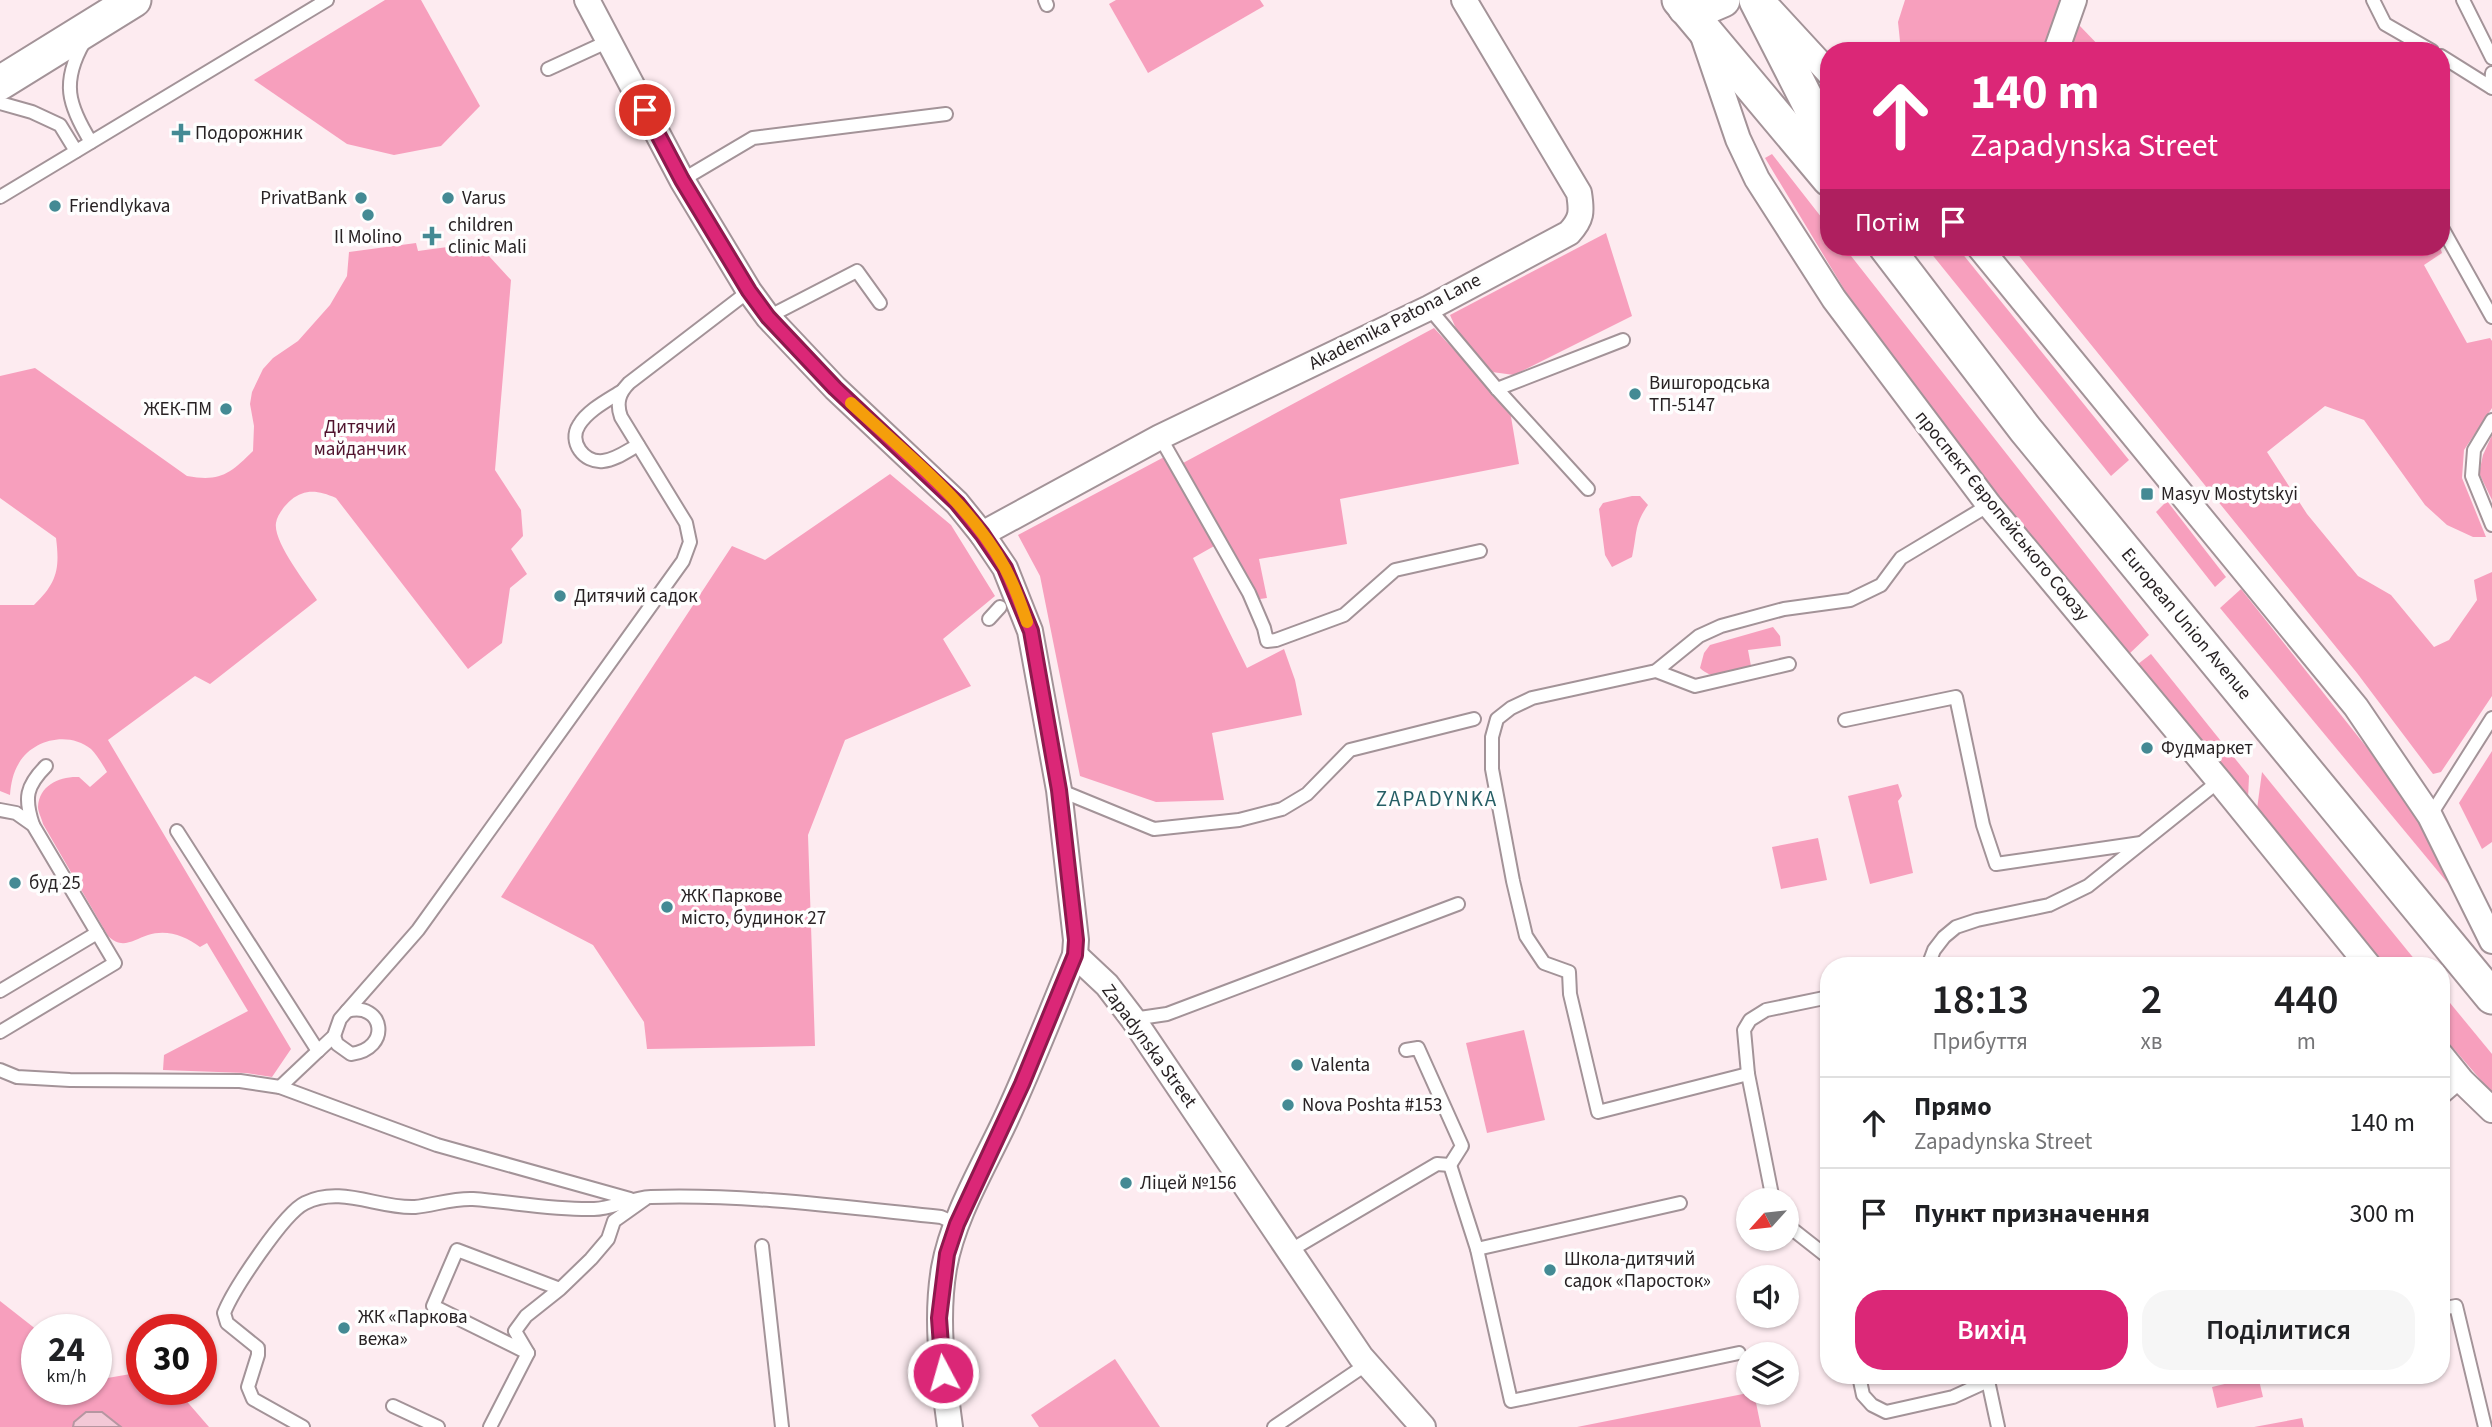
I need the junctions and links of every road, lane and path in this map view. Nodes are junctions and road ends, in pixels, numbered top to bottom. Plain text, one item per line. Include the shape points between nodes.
1 (134, 0) edge
2 (327, 0) edge
3 (587, 0) edge
4 (1464, 0) edge
5 (1723, 0) edge
6 (1756, 0) edge
7 (1762, 0) edge
8 (2074, 0) edge
9 (2373, 0) edge
10 (2463, 0) edge
11 (1688, 11) edge
12 (94, 25) junction
13 (608, 41) junction
14 (2059, 42) edge
15 (2416, 42) edge
16 (2492, 58) edge
17 (2450, 62) edge
18 (1820, 63) edge
19 (548, 69) dead end
20 (2492, 73) edge
21 (0, 83) edge
22 (2491, 88) edge
23 (0, 103) edge
24 (946, 114) dead end
25 (1820, 125) edge
26 (91, 142) junction
27 (76, 151) junction
28 (1820, 168) edge
29 (682, 180) junction
30 (0, 197) edge
31 (2450, 242) edge
32 (1893, 256) edge
33 (1986, 256) edge
34 (749, 291) junction
35 (880, 303) dead end
36 (1429, 309) junction
37 (768, 317) junction
38 (2492, 317) edge
39 (1623, 340) dead end
40 (1497, 389) junction
41 (622, 390) junction
42 (2492, 420) edge
43 (1160, 436) junction
44 (638, 445) junction
45 (1588, 489) dead end
46 (1989, 505) junction
47 (2492, 525) edge
48 (982, 534) junction
49 (1480, 551) dead end
50 (1000, 607) dead end
51 (989, 619) dead end
52 (1789, 664) dead end
53 (1656, 671) junction
54 (2492, 718) edge
55 (1474, 719) dead end
56 (1845, 720) dead end
57 (46, 766) dead end
58 (2219, 781) junction
59 (1059, 790) junction
60 (0, 810) edge
61 (2430, 816) junction
62 (33, 825) junction
63 (177, 831) dead end
64 (2141, 844) junction
65 (1458, 904) dead end
66 (97, 933) junction
67 (2492, 941) edge
68 (1075, 955) junction
69 (1931, 957) edge
70 (2362, 957) edge
71 (0, 991) edge
72 (2492, 997) edge
73 (1820, 999) edge
74 (347, 1011) junction
75 (1133, 1019) junction
76 (0, 1032) edge
77 (334, 1036) junction
78 (1406, 1050) dead end
79 (318, 1051) junction
80 (2450, 1066) edge
81 (0, 1070) edge
82 (1748, 1073) junction
83 (2462, 1081) junction
84 (280, 1087) junction
85 (2450, 1091) edge
86 (2492, 1110) edge
87 (1450, 1165) junction
88 (1771, 1188) edge
89 (648, 1197) junction
90 (630, 1199) junction
91 (1680, 1203) dead end
92 (957, 1224) junction
93 (1799, 1234) edge
94 (762, 1245) dead end
95 (1477, 1249) junction
96 (1291, 1250) junction
97 (1820, 1251) edge
98 (560, 1289) junction
99 (2450, 1307) edge
100 (528, 1353) junction
101 (1736, 1354) edge
102 (1367, 1364) junction
103 (1861, 1384) edge
104 (1977, 1384) edge
105 (1989, 1384) edge
106 (393, 1406) dead end
107 (303, 1427) edge
108 (438, 1427) edge
109 (490, 1427) edge
110 (782, 1427) edge
111 (950, 1427) edge
112 (1274, 1427) edge
113 (1423, 1427) edge
114 (1998, 1427) edge
115 (2485, 1427) edge

1 - 12 main road
2 - 26 lane
3 - 13 street
4 - 36 street, Akademika Patona Lane via 1578,193 1582,211 1569,233
5 - 11 main road
6 - 25 main road
7 - 18 street
8 - 14 street
9 - 15 lane via 2385,24
10 - 16 lane
11 - 28 main road
11 - 46 street, проспект Європейського Союзу via 1738,139 1783,223 1834,299
12 - 21 main road
12 - 26 lane via 76,56 69,93 75,116
13 - 19 lane
13 - 29 street
17 - 22 lane
20 - 22 lane
23 - 27 lane via 60,125
24 - 29 lane via 753,138
26 - 27 lane
27 - 30 lane
29 - 34 street
31 - 38 lane
32 - 72 main road, European Union Avenue via 2025,429
33 - 61 street via 2356,707
34 - 37 street
34 - 41 lane
35 - 37 lane via 857,271
36 - 40 lane
36 - 43 street, Akademika Patona Lane
37 - 48 street via 835,388 957,503
39 - 40 lane
40 - 45 lane
41 - 44 lane via 618,408
41 - 44 lane via 579,423 576,444 590,460 602,462
42 - 47 lane via 2474,450 2472,476
43 - 48 street, Akademika Patona Lane
43 - 49 lane via 1249,593 1267,641 1344,615 1395,570
44 - 74 lane via 686,523 688,551 470,861 418,930
46 - 53 lane via 1901,558 1881,585 1850,600 1784,609 1721,626 1699,636
46 - 58 street, проспект Європейського Союзу
48 - 59 street via 1005,568 1031,631
50 - 51 lane
52 - 53 lane via 1696,686
53 - 82 lane via 1532,698 1497,719 1492,769 1513,881 1526,936 1544,962 1569,972 1598,1112
54 - 61 lane
55 - 59 lane via 1350,750 1307,794 1282,809 1240,820 1154,829
56 - 64 lane via 1956,697 1983,825 1996,864
57 - 62 lane via 32,780 26,804
58 - 64 lane
58 - 70 street, проспект Європейського Союзу
59 - 68 street
60 - 62 lane via 16,813
61 - 67 street
62 - 66 lane
63 - 79 lane
64 - 69 lane via 2098,880 2064,899 1956,927
65 - 75 lane via 1167,1014
66 - 71 lane
66 - 76 lane via 115,963
68 - 75 street, Zapadynska Street via 1107,985
68 - 92 street
73 - 82 lane via 1766,1010 1750,1020 1744,1030
74 - 77 lane
74 - 77 lane via 366,1010 379,1027 378,1038 362,1053 351,1054
75 - 96 street, Zapadynska Street
77 - 79 lane
78 - 87 lane via 1418,1048 1462,1146
79 - 84 lane
80 - 83 street
81 - 84 lane via 30,1078 240,1081
82 - 88 lane
83 - 85 lane
83 - 86 street
84 - 90 lane via 437,1145
87 - 95 lane
87 - 96 lane via 1437,1164
89 - 90 lane
89 - 92 lane via 772,1199 941,1217
89 - 98 lane via 614,1221 608,1238
90 - 107 lane via 597,1210 470,1199 412,1207 346,1197 305,1203 276,1230 224,1312 227,1323 258,1348 248,1387 253,1399
91 - 95 lane
92 - 111 street via 943,1271 939,1318
93 - 97 lane
94 - 110 lane
95 - 101 lane via 1511,1401
96 - 102 street, Zapadynska Street
98 - 100 lane via 515,1331
98 - 100 lane via 457,1251 433,1306
99 - 115 lane via 2456,1306
100 - 109 lane
102 - 112 lane
102 - 113 street, Zapadynska Street
103 - 104 lane via 1872,1405 1886,1412 1953,1397
105 - 114 lane
106 - 108 lane

